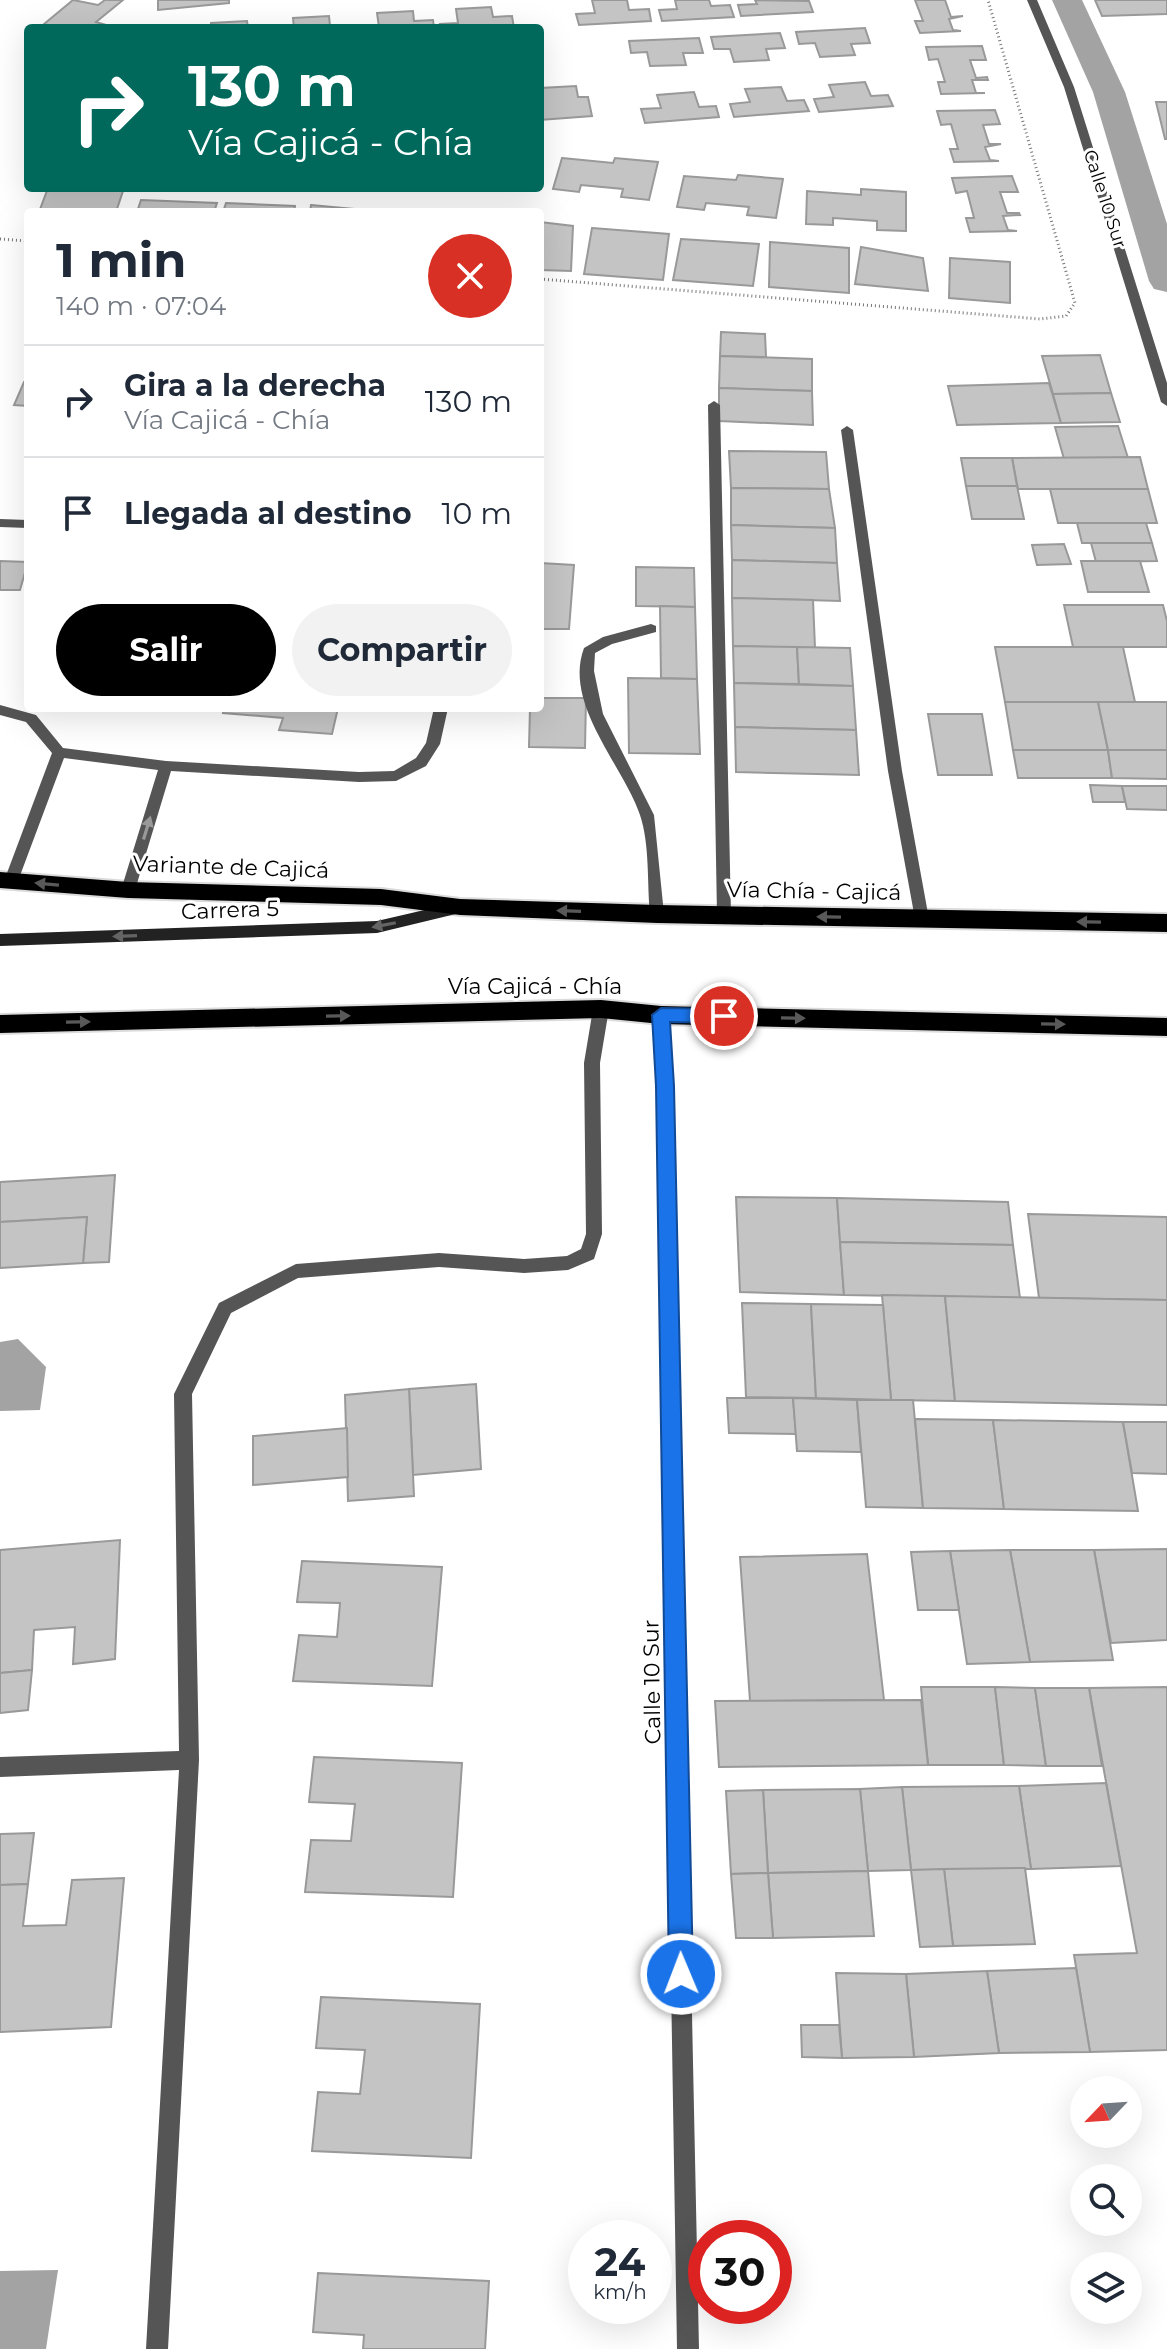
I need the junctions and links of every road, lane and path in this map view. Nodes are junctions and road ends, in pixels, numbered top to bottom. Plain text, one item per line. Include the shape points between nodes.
1 (988, 0) edge
2 (1032, 0) edge
3 (0, 239) edge
4 (24, 241) edge
5 (544, 279) edge
6 (1167, 402) edge
7 (714, 405) dead end
8 (847, 430) dead end
9 (0, 523) edge
10 (24, 524) edge
11 (651, 629) dead end
12 (0, 710) edge
13 (440, 712) edge
14 (59, 752) junction
15 (166, 766) junction
16 (5, 880) edge
17 (128, 890) junction
18 (460, 907) junction
19 (657, 914) junction
20 (724, 915) junction
21 (922, 919) junction
22 (1167, 923) edge
23 (0, 940) edge
24 (601, 1009) junction
25 (661, 1015) junction
26 (0, 1024) edge
27 (1167, 1027) edge
28 (189, 1760) junction
29 (0, 1767) edge
30 (157, 2349) edge
31 (688, 2349) edge

1 - 5 path via 1075,303 1066,316 1040,319
2 - 6 street, Calle 10 Sur via 1069,87
3 - 4 path
7 - 20 street
8 - 21 street via 895,771
9 - 10 street
11 - 19 street via 608,640 589,651 586,667 592,703 647,815
12 - 14 street via 31,718
13 - 15 street via 433,744 421,762 396,776
14 - 15 street
14 - 16 street
17 -> 15 street
17 -> 16 highway, Variante de Cajicá
17 - 18 highway, Variante de Cajicá via 381,897
19 -> 18 highway, Vía Chía - Cajicá
18 -> 23 main road, Carrera 5 via 377,927
19 - 20 highway, Vía Chía - Cajicá
21 -> 20 highway, Vía Chía - Cajicá
22 -> 21 highway, Vía Chía - Cajicá
24 - 25 highway, Vía Cajicá - Chía
26 -> 24 highway, Vía Cajicá - Chía
24 - 28 street via 592,1063 594,1234 588,1254 568,1263 524,1266 439,1260 296,1271 225,1308 183,1394
25 -> 27 highway, Vía Cajicá - Chía
25 - 31 street, Calle 10 Sur
28 - 29 street
28 - 30 street

